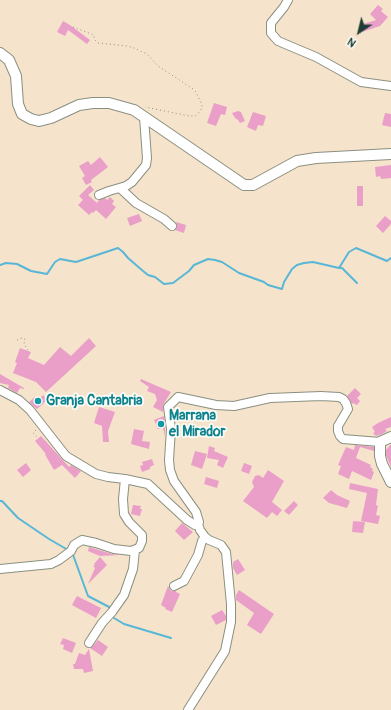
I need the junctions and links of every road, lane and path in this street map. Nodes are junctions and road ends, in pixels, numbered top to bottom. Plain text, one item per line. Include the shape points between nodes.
1 (288, 0) edge
2 (73, 27) dead end
3 (0, 53) edge
4 (391, 86) edge
5 (134, 110) junction
6 (144, 117) junction
7 (391, 154) edge
8 (120, 188) junction
9 (99, 195) dead end
10 (172, 226) dead end
11 (17, 340) dead end
12 (28, 350) dead end
13 (0, 390) edge
14 (36, 430) dead end
15 (391, 437) edge
16 (38, 438) dead end
17 (380, 442) junction
18 (125, 479) junction
19 (391, 482) edge
20 (198, 524) junction
21 (205, 537) junction
22 (135, 550) junction
23 (0, 569) edge
24 (174, 586) dead end
25 (89, 643) dead end
26 (188, 710) edge

1 - 4 street via 271,23 271,33 278,41 316,57 361,82
2 - 5 path via 94,35 98,43 127,46 147,54 158,66 196,92 202,105 195,116 145,107
3 - 5 street via 10,60 16,76 18,104 22,114 31,119 39,121 51,118 93,103 109,103
5 - 6 street
6 - 7 street via 244,185 253,185 297,161
6 - 8 street via 148,158 146,165 132,182
8 - 9 street
8 - 10 street via 136,203
11 - 12 path via 25,339 24,344
13 - 18 street via 19,400 30,410 66,456 96,474
14 - 16 path via 33,433
15 - 17 street
17 - 19 street via 382,464
17 - 20 street via 344,439 340,436 338,426 348,410 346,403 339,397 270,398 234,406 178,397 168,407 172,429 170,470 174,481 196,512
18 - 20 street via 148,484 191,523
18 - 22 street via 125,518 143,538 139,548
20 - 21 street
21 - 24 street via 184,581
21 - 26 street via 221,545 227,556 232,604 231,622 225,651
22 - 23 street via 114,549 82,540 51,564
22 - 25 street via 133,569 124,595

